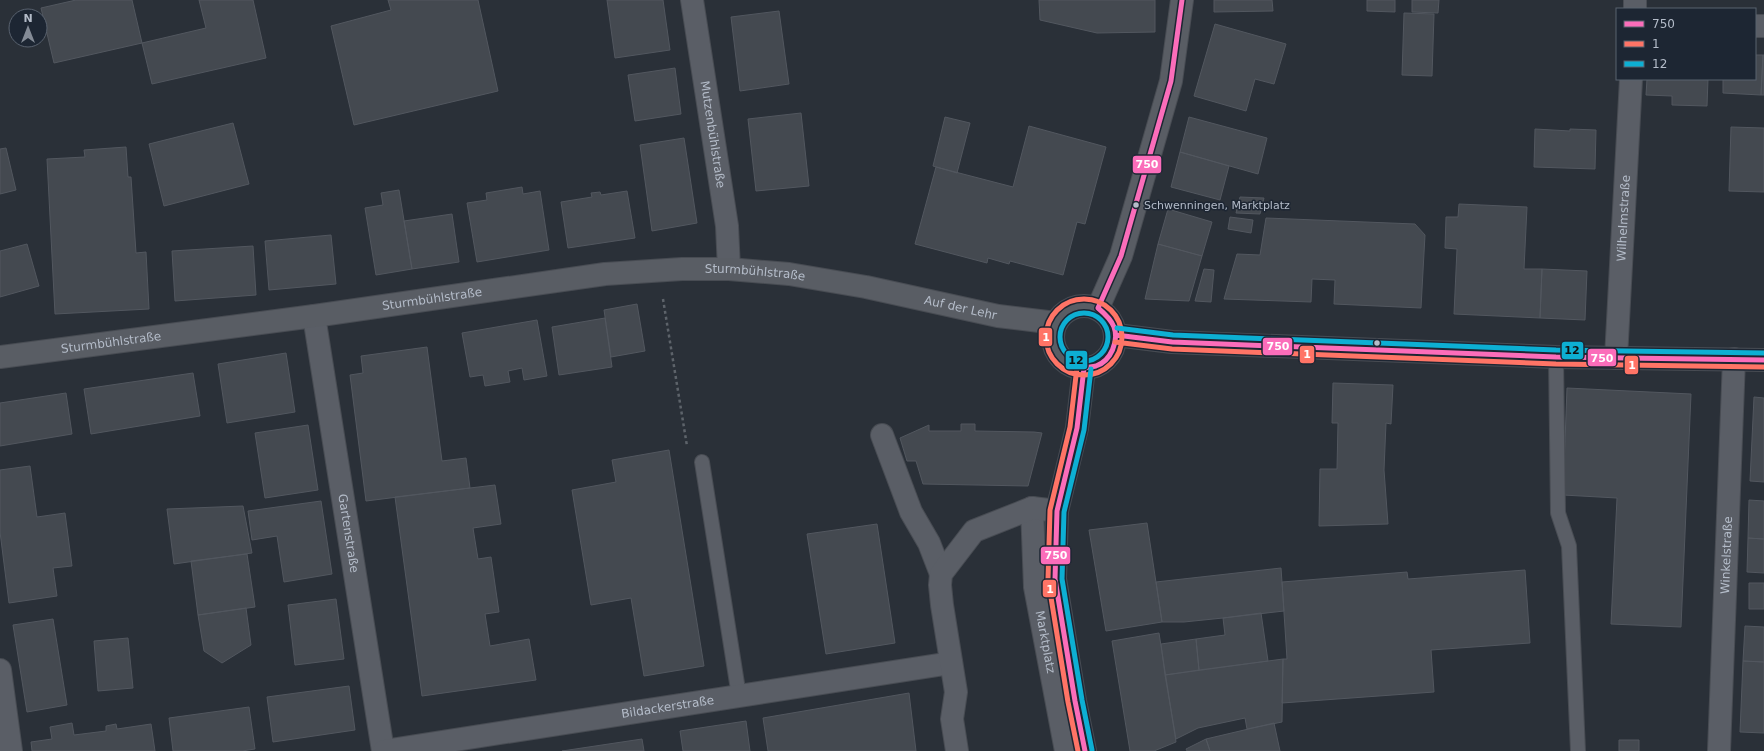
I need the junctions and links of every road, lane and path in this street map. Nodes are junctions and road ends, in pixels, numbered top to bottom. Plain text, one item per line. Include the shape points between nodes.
1 (692, 0) edge
2 (1182, 0) edge
3 (1631, 80) edge
4 (729, 269) junction
5 (866, 287) joint
6 (663, 299) dead end
7 (1098, 308) junction
8 (314, 316) junction
9 (1056, 323) junction
10 (1116, 335) junction
11 (0, 357) edge
12 (1556, 357) junction
13 (1616, 358) junction
14 (1734, 359) junction
15 (1764, 360) edge
16 (1084, 368) junction
17 (882, 435) dead end
18 (702, 462) joint
19 (1032, 508) junction
20 (1058, 511) junction
21 (941, 574) junction
22 (951, 663) junction
23 (0, 670) edge
24 (739, 696) junction
25 (11, 751) edge
26 (383, 751) edge
27 (957, 751) edge
28 (1066, 751) edge
29 (1085, 751) edge
30 (1578, 751) edge
31 (1719, 751) edge

1 - 4 street, Mutzenbühlstraße via 726,226
2 - 7 main road via 1171,81 1122,256
3 - 13 street, Wilhelmstraße
4 - 5 main road, Sturmbühlstraße via 789,274
4 - 8 main road, Sturmbühlstraße via 605,274
5 - 9 main road, Auf der Lehr via 998,316
6 - 18 path via 685,445
7 - 9 main road via 1078,306 1060,316
7 - 10 main road via 1112,322
8 - 11 main road, Sturmbühlstraße
8 - 26 street, Gartenstraße
9 - 16 main road via 1052,336 1059,356 1067,364
10 - 12 main road via 1172,342
10 - 16 main road via 1112,352 1106,360 1097,366
12 - 13 main road
12 - 30 lane via 1558,514 1568,546
13 - 14 main road
14 - 15 main road
14 - 31 street, Winkelstraße
16 - 20 main road, Marktplatz via 1076,428
17 - 21 street via 911,512 929,544
18 - 24 lane
19 - 20 street
19 - 21 street via 974,531
19 - 28 street, Marktplatz via 1035,587
20 - 29 main road, Marktplatz via 1055,579
21 - 22 street via 942,605
22 - 24 street, Bildackerstraße
22 - 27 street via 956,692 952,719
23 - 25 street
24 - 26 street, Bildackerstraße

